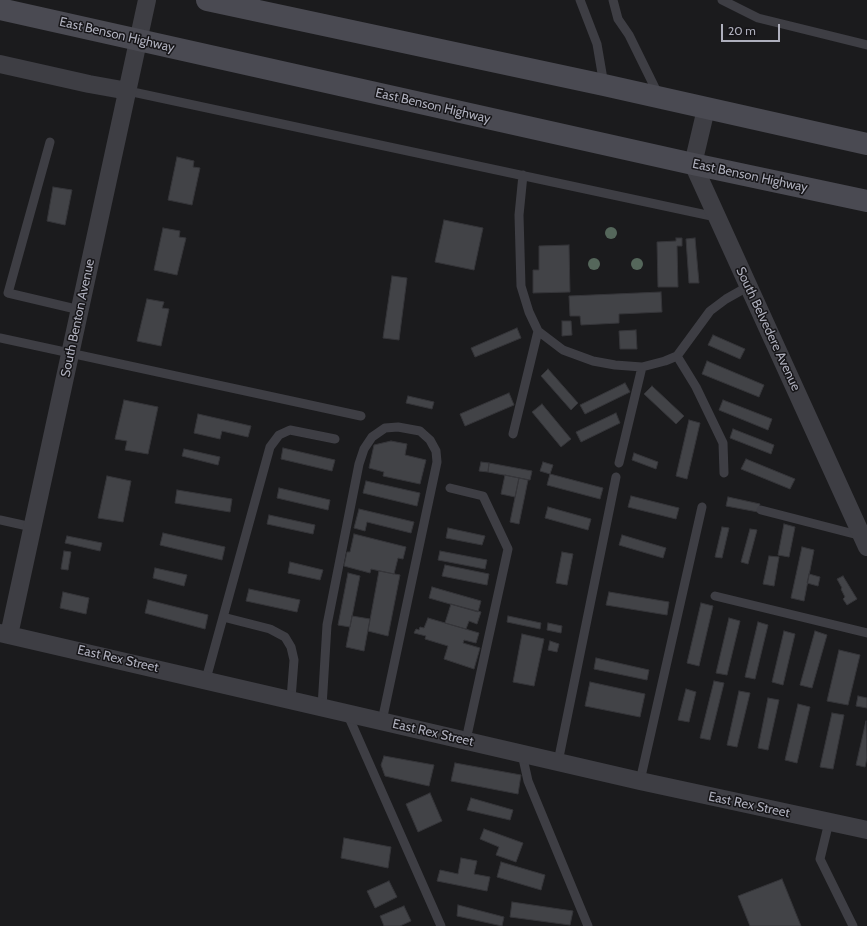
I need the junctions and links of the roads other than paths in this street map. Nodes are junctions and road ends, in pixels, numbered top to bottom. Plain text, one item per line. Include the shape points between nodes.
1 (147, 0) edge
2 (207, 0) edge
3 (580, 0) edge
4 (613, 0) edge
5 (722, 0) edge
6 (0, 9) edge
7 (139, 40) junction
8 (867, 45) edge
9 (0, 64) edge
10 (604, 85) junction
11 (128, 91) junction
12 (661, 99) junction
13 (706, 109) junction
14 (50, 142) dead end
15 (867, 144) edge
16 (693, 164) junction
17 (523, 175) junction
18 (867, 201) edge
19 (716, 217) junction
20 (749, 286) junction
21 (80, 310) junction
22 (538, 330) junction
23 (0, 338) edge
24 (71, 353) junction
25 (677, 356) junction
26 (642, 367) junction
27 (361, 416) dead end
28 (513, 434) dead end
29 (335, 439) dead end
30 (619, 463) dead end
31 (724, 474) dead end
32 (616, 477) dead end
33 (450, 488) dead end
34 (702, 507) dead end
35 (761, 510) dead end
36 (0, 520) edge
37 (32, 527) junction
38 (865, 540) edge
39 (715, 596) dead end
40 (223, 617) junction
41 (867, 633) edge
42 (4, 634) edge
43 (206, 679) junction
44 (291, 700) junction
45 (322, 707) junction
46 (347, 713) junction
47 (382, 721) junction
48 (466, 740) junction
49 (522, 754) junction
50 (558, 762) junction
51 (640, 781) junction
52 (830, 822) junction
53 (867, 830) edge
54 (441, 926) edge
55 (588, 926) edge
56 (853, 926) edge

1 - 7 street, South Benton Avenue
2 - 10 main road
3 - 10 lane via 597,44
4 - 12 lane via 618,19 629,34
5 - 8 lane via 758,18
6 - 7 main road, East Benson Highway
7 - 11 street, South Benton Avenue
7 - 16 main road, East Benson Highway
9 - 11 street
10 - 12 main road
11 - 17 lane
11 - 21 street, South Benton Avenue
12 - 13 main road
13 - 15 main road
13 - 16 street
14 - 21 lane via 8,293
16 - 18 main road, East Benson Highway
16 - 19 street, South Belvedere Avenue
17 - 19 lane
17 - 22 lane via 519,215 521,286
19 - 20 street, South Belvedere Avenue
20 - 25 lane via 710,311
20 - 38 street, South Belvedere Avenue
21 - 24 street, South Benton Avenue
22 - 26 lane via 563,350 593,362
22 - 28 lane
23 - 24 lane
24 - 27 lane
24 - 37 street, South Benton Avenue
25 - 26 lane
25 - 31 lane via 696,386 723,443
26 - 30 lane
29 - 40 lane via 290,430 279,435 270,447
32 - 50 lane
33 - 48 lane via 483,496 508,549
34 - 51 lane
35 - 38 lane
36 - 37 lane
37 - 42 street, South Benton Avenue
39 - 41 lane
40 - 43 lane
40 - 44 lane via 270,629 285,637 294,660
42 - 43 street, East Rex Street
43 - 44 street, East Rex Street
44 - 45 street, East Rex Street
45 - 46 street, East Rex Street
45 - 47 lane via 327,625 364,449 372,437 385,428 398,427 420,431 430,440 436,451 437,462
46 - 47 street, East Rex Street
46 - 54 lane
47 - 48 street, East Rex Street
48 - 49 street, East Rex Street
49 - 50 street, East Rex Street
49 - 55 lane via 528,781
50 - 51 street, East Rex Street
51 - 52 street, East Rex Street
52 - 53 street, East Rex Street
52 - 56 lane via 820,859

